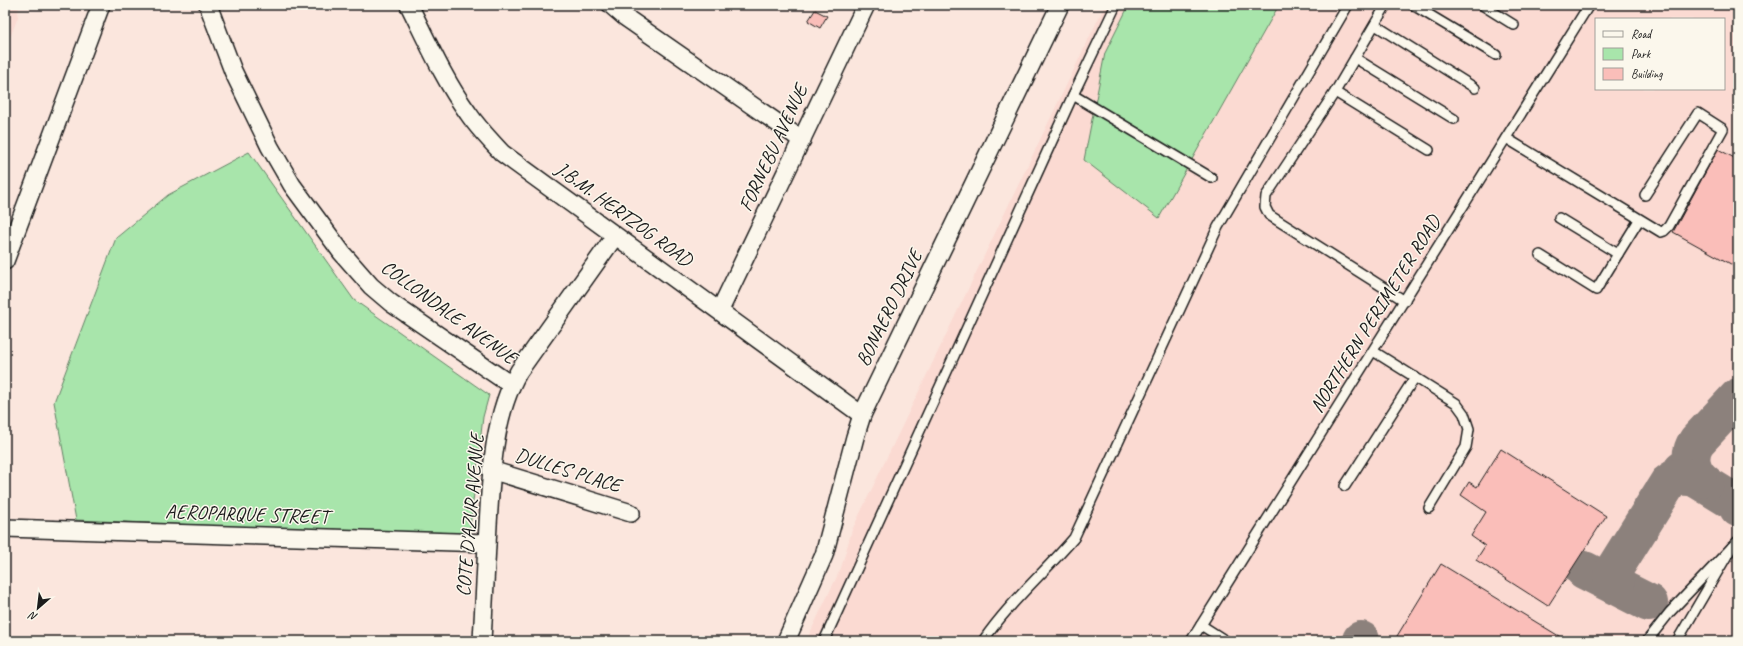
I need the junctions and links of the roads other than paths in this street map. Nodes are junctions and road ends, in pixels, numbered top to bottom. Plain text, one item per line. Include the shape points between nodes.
1 (101, 5) edge
2 (208, 5) edge
3 (409, 5) edge
4 (611, 5) edge
5 (866, 5) edge
6 (1060, 5) edge
7 (1116, 5) edge
8 (1348, 5) edge
9 (1386, 5) edge
10 (1413, 5) edge
11 (1482, 5) edge
12 (1589, 5) edge
13 (1374, 25) junction
14 (1514, 25) dead end
15 (1496, 55) dead end
16 (1355, 58) junction
17 (1475, 88) dead end
18 (1335, 92) junction
19 (1073, 95) junction
20 (1454, 119) dead end
21 (1506, 138) junction
22 (802, 140) junction
23 (1429, 150) dead end
24 (1212, 178) dead end
25 (1645, 195) dead end
26 (1559, 218) dead end
27 (1639, 220) junction
28 (615, 236) junction
29 (1618, 254) junction
30 (1540, 255) dead end
31 (5, 261) edge
32 (1405, 301) junction
33 (720, 310) junction
34 (1373, 350) junction
35 (1414, 377) junction
36 (511, 385) junction
37 (862, 415) junction
38 (491, 470) junction
39 (1345, 486) dead end
40 (1429, 508) dead end
41 (631, 513) dead end
42 (5, 528) edge
43 (487, 543) junction
44 (1735, 544) edge
45 (1201, 625) junction
46 (482, 641) edge
47 (786, 641) edge
48 (824, 641) edge
49 (983, 641) edge
50 (1191, 641) edge
51 (1226, 641) edge
52 (1647, 641) edge
53 (1677, 641) edge

1 - 31 street
2 - 36 street, COLLONDALE AVENUE via 233,71 273,153 292,185 346,257 371,286 391,303
3 - 28 street, J.B.M. HERTZOG ROAD via 445,75 483,133 502,153
4 - 22 street
5 - 22 street, FORNEBU AVENUE
6 - 37 street, BONAERO DRIVE
7 - 19 lane
8 - 49 lane via 1218,227 1074,538 1012,604
9 - 13 lane
10 - 15 lane
11 - 14 lane
12 - 21 lane, NORTHERN PERIMETER ROAD
13 - 16 lane
13 - 17 lane
16 - 18 lane
16 - 20 lane
18 - 23 lane
18 - 32 lane via 1266,196 1266,207 1269,215
19 - 24 lane
19 - 48 lane
21 - 27 lane
21 - 32 lane, NORTHERN PERIMETER ROAD
22 - 33 street, FORNEBU AVENUE
25 - 27 lane via 1698,113 1723,129 1669,226 1661,232
26 - 29 lane
27 - 29 lane
28 - 33 street, J.B.M. HERTZOG ROAD
28 - 36 street, COTE D'AZUR AVENUE
29 - 30 lane via 1596,290
32 - 34 lane, NORTHERN PERIMETER ROAD
33 - 37 street, J.B.M. HERTZOG ROAD
34 - 35 lane
34 - 45 lane, NORTHERN PERIMETER ROAD
35 - 39 lane
35 - 40 lane via 1456,404 1464,414 1469,429 1466,446
36 - 38 street, COTE D'AZUR AVENUE
37 - 47 street, BONAERO DRIVE via 824,555
38 - 41 street, DULLES PLACE
38 - 43 street, COTE D'AZUR AVENUE
42 - 43 street, AEROPARQUE STREET
43 - 46 street, COTE D'AZUR AVENUE
44 - 52 lane via 1670,612
44 - 53 lane
45 - 50 lane, NORTHERN PERIMETER ROAD
45 - 51 lane

